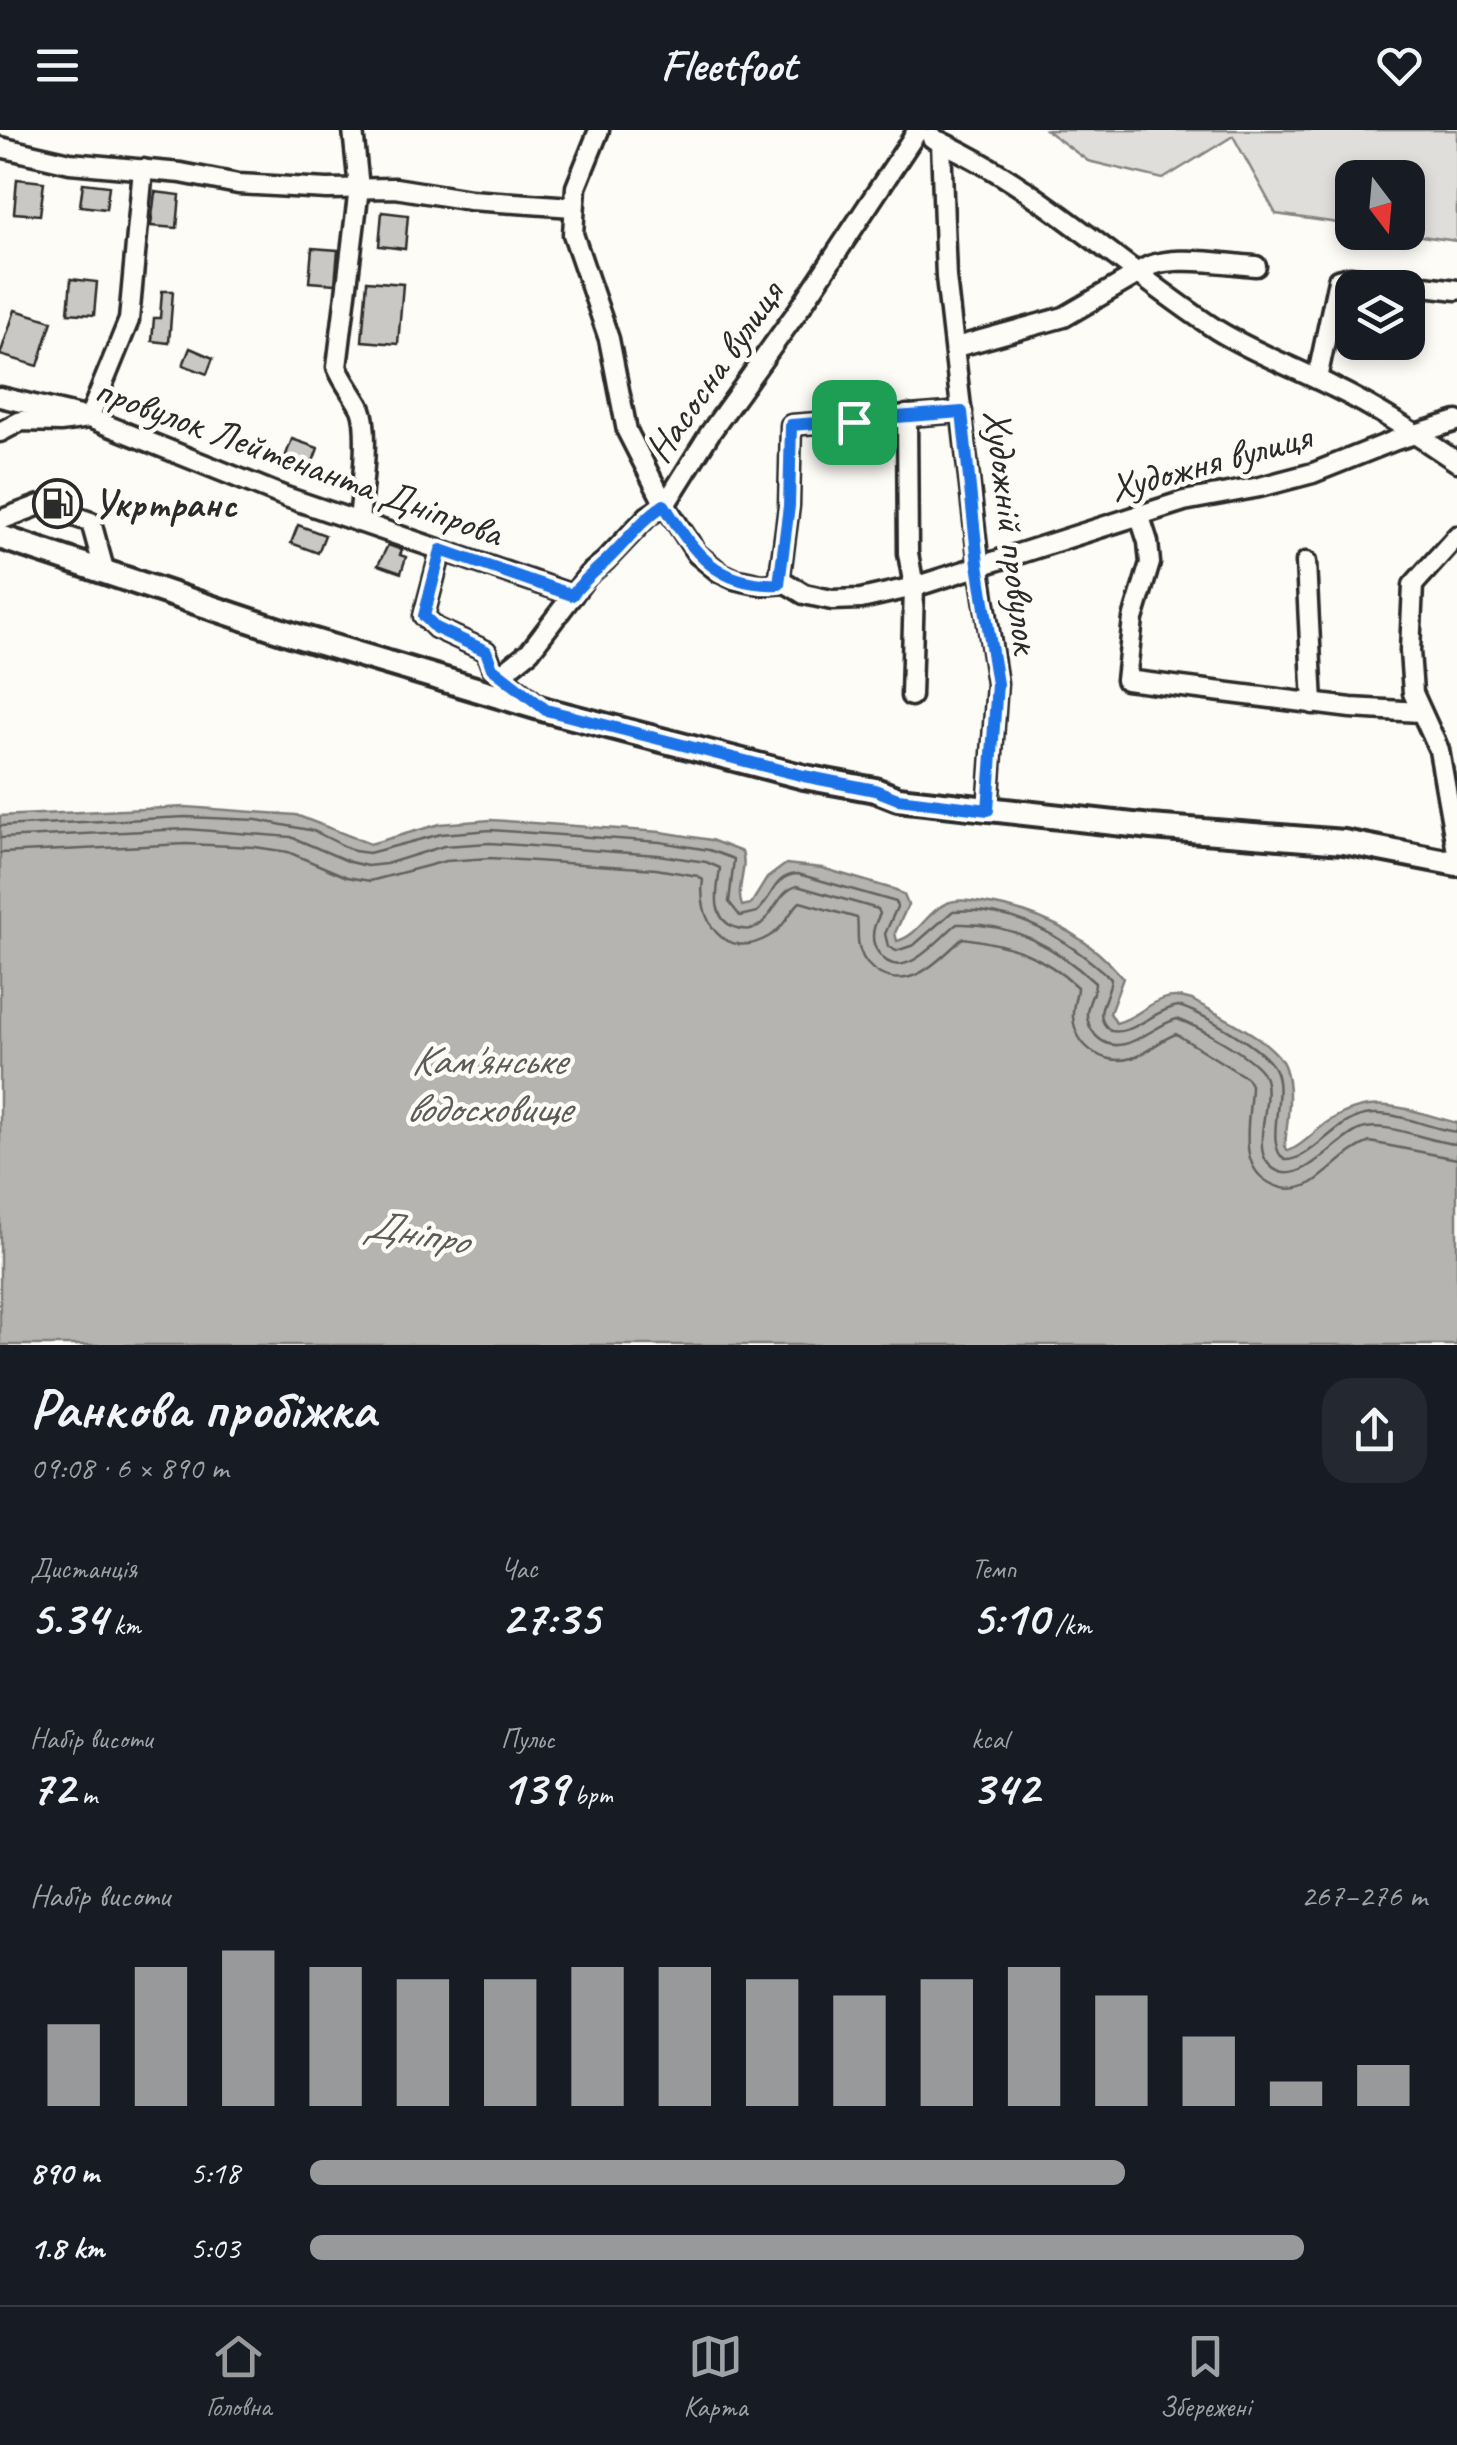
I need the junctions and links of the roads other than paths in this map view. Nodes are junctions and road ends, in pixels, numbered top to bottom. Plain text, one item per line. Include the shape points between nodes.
1 (353, 130) edge
2 (598, 130) edge
3 (916, 130) edge
4 (941, 142) junction
5 (0, 147) edge
6 (142, 169) junction
7 (359, 188) junction
8 (573, 207) junction
9 (1256, 266) dead end
10 (1136, 275) junction
11 (1457, 290) edge
12 (956, 347) junction
13 (1317, 379) junction
14 (0, 397) edge
15 (962, 412) junction
16 (908, 416) junction
17 (89, 418) junction
18 (1457, 422) edge
19 (0, 432) edge
20 (1416, 434) junction
21 (1457, 462) edge
22 (664, 505) junction
23 (1139, 514) junction
24 (0, 520) edge
25 (358, 522) junction
26 (0, 536) edge
27 (1457, 536) edge
28 (441, 550) junction
29 (1306, 562) dead end
30 (978, 564) junction
31 (106, 573) junction
32 (779, 584) junction
33 (914, 587) junction
34 (572, 595) junction
35 (911, 696) dead end
36 (1312, 704) junction
37 (546, 710) junction
38 (1420, 712) junction
39 (1448, 748) edge
40 (988, 810) junction
41 (1457, 852) edge
42 (1457, 864) edge

1 - 7 street
2 - 8 street
3 - 4 street
3 - 22 street, Насосна вулиця
4 - 10 street via 1012,181
4 - 12 street, Художній провулок
5 - 6 street via 70,163
6 - 7 street via 238,184
6 - 17 street via 129,320
7 - 8 street
7 - 25 street via 336,367 362,411
8 - 22 street, Художня вулиця via 573,234 610,340 626,431
9 - 10 street via 1160,261
10 - 12 street via 1064,318
10 - 13 street via 1242,346
11 - 13 street via 1338,280
12 - 15 street, Художній провулок
13 - 20 street
14 - 17 street, провулок Лейтенанта Дніпрова
15 - 16 street
15 - 30 street, Художній провулок
16 - 32 street via 791,425
16 - 33 street
17 - 19 street via 21,421
17 - 25 street, провулок Лейтенанта Дніпрова
18 - 20 street, Художня вулиця
20 - 21 street
20 - 23 street, Художня вулиця via 1312,473
22 - 32 street, Художня вулиця via 719,572
22 - 34 street, Насосна вулиця
23 - 30 street, Художня вулиця
23 - 36 street via 1150,563 1133,620 1126,680
24 - 31 street via 40,505 91,522
25 - 28 street, провулок Лейтенанта Дніпрова
26 - 31 main road
27 - 38 street via 1413,585 1412,685
28 - 34 street, провулок Лейтенанта Дніпрова
28 - 37 street via 424,616 486,651 492,668
29 - 36 street
30 - 33 street, Художня вулиця
30 - 40 street, Художній провулок via 997,684
31 - 37 main road
32 - 33 street, Художня вулиця via 832,600
33 - 35 street
34 - 37 street, Насосна вулиця via 530,651 500,675
36 - 38 street
37 - 40 main road via 898,799
38 - 39 street
39 - 41 street
40 - 42 main road via 1344,842

